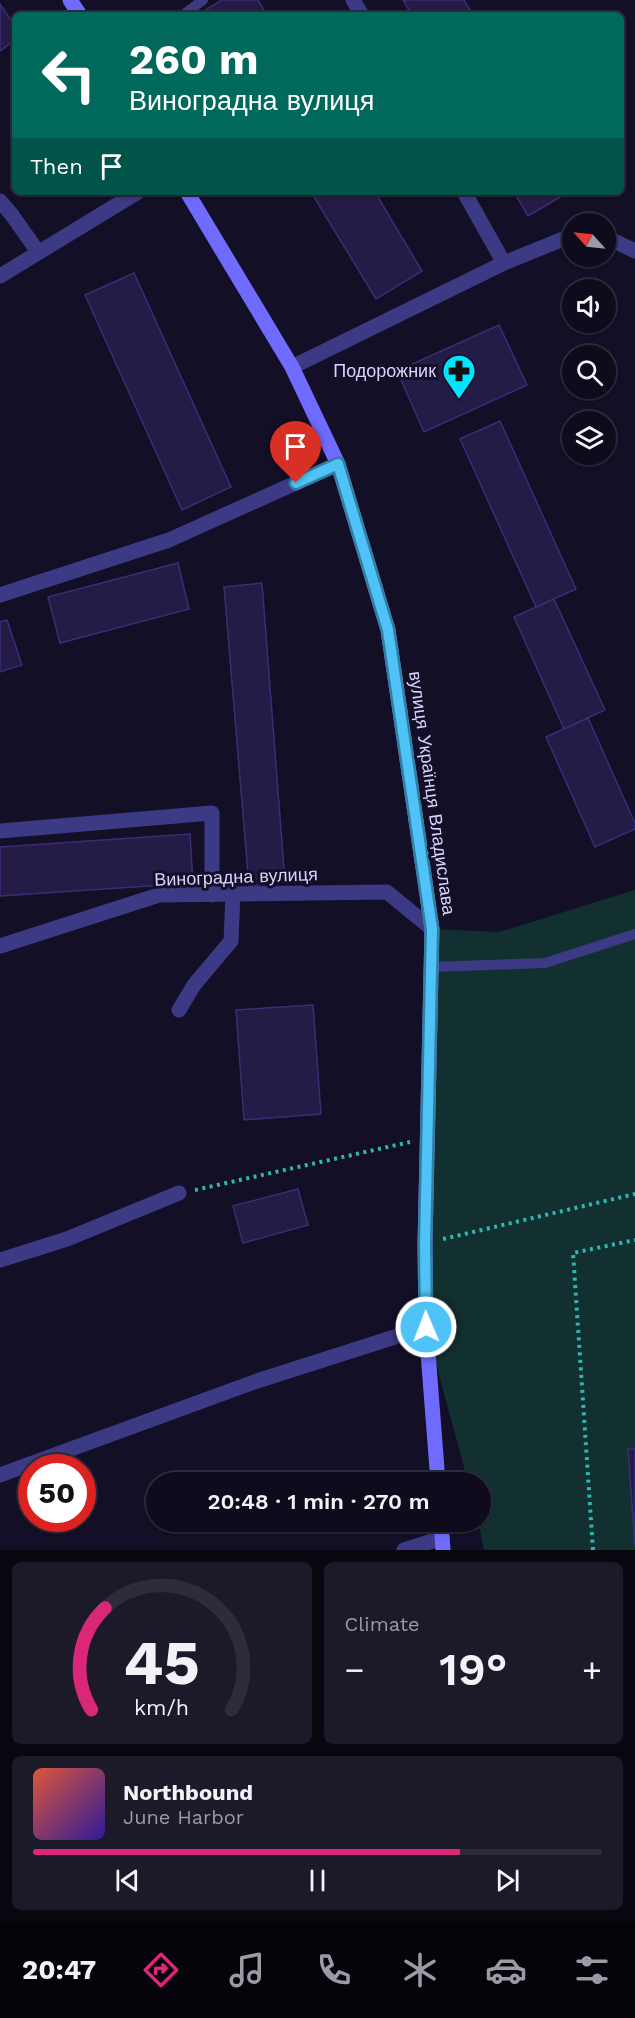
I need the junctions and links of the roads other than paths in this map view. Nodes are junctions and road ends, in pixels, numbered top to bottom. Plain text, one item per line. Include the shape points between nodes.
1 (203, 0) edge
2 (187, 12) edge
3 (133, 195) edge
4 (189, 195) edge
5 (466, 195) edge
6 (0, 201) edge
7 (562, 239) edge
8 (616, 242) edge
9 (635, 251) edge
10 (38, 252) junction
11 (504, 263) junction
12 (0, 276) edge
13 (292, 367) junction
14 (338, 464) junction
15 (0, 595) edge
16 (0, 831) edge
17 (233, 894) junction
18 (212, 895) junction
19 (432, 929) junction
20 (635, 934) edge
21 (0, 946) edge
22 (430, 967) junction
23 (179, 1010) dead end
24 (179, 1193) road end
25 (0, 1260) edge
26 (426, 1327) junction
27 (437, 1472) edge
28 (0, 1475) edge
29 (443, 1544) edge
30 (404, 1550) edge

1 - 2 lane
3 - 10 street
4 - 13 main road, вулиця Українця Владислава
5 - 11 street
6 - 10 street
7 - 11 street
8 - 9 street
10 - 12 street
11 - 13 street
13 - 14 main road, вулиця Українця Владислава
14 - 15 street via 169,540
14 - 19 main road, вулиця Українця Владислава via 388,630
16 - 18 street via 212,813
17 - 18 street, Виноградна вулиця
17 - 19 street, Виноградна вулиця via 387,892
17 - 23 street via 231,941 194,985
18 - 21 street, Виноградна вулиця via 159,895
19 - 22 main road, вулиця Українця Владислава
20 - 22 lane via 545,963
22 - 26 main road, вулиця Українця Владислава
24 - 25 street via 67,1239
26 - 27 main road, вулиця Українця Владислава
26 - 28 street via 257,1381
29 - 30 street

